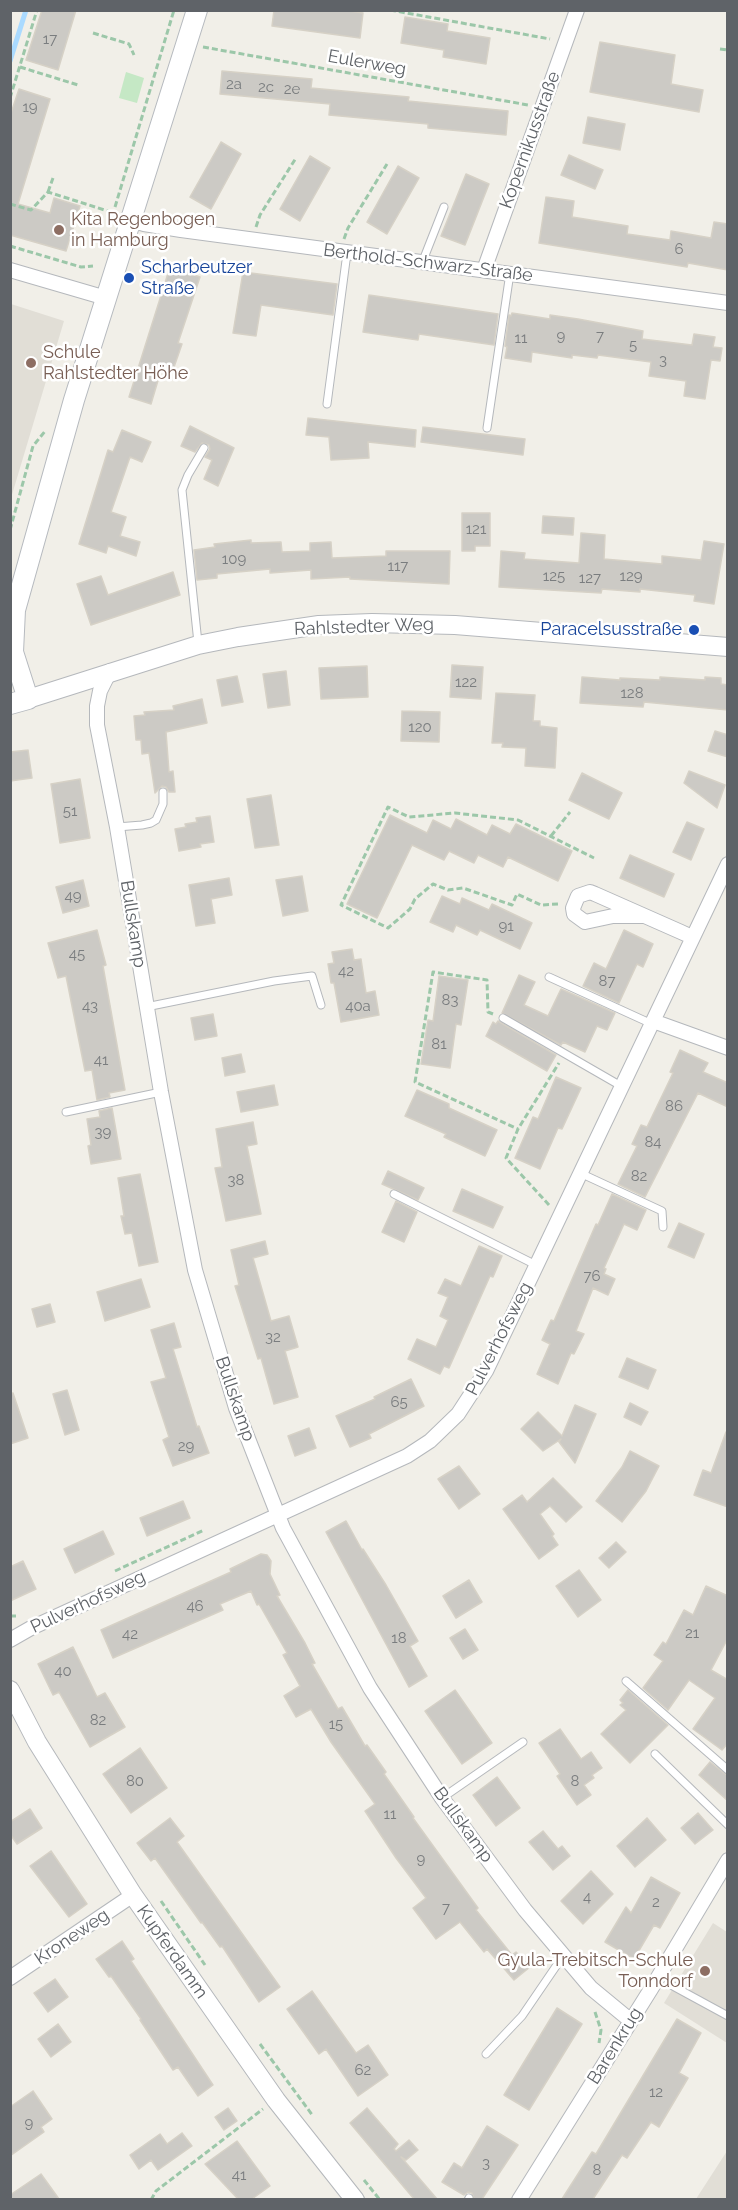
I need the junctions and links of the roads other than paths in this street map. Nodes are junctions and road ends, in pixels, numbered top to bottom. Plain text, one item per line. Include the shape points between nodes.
1 (198, 10) edge
2 (577, 10) edge
3 (444, 207) dead end
4 (130, 220) junction
5 (344, 253) junction
6 (422, 263) junction
7 (10, 270) edge
8 (484, 270) junction
9 (510, 273) junction
10 (106, 298) junction
11 (728, 303) edge
12 (327, 404) dead end
13 (487, 428) dead end
14 (204, 448) dead end
15 (13, 615) edge
16 (198, 645) junction
17 (728, 647) edge
18 (110, 671) junction
19 (19, 701) edge
20 (163, 792) dead end
21 (117, 827) junction
22 (728, 864) edge
23 (644, 915) dead end
24 (692, 937) junction
25 (549, 977) dead end
26 (321, 1005) dead end
27 (146, 1007) junction
28 (503, 1018) road end
29 (653, 1022) junction
30 (728, 1048) edge
31 (621, 1086) junction
32 (161, 1092) junction
33 (66, 1112) dead end
34 (580, 1173) junction
35 (394, 1194) dead end
36 (663, 1227) dead end
37 (536, 1265) junction
38 (278, 1515) junction
39 (10, 1640) edge
40 (626, 1681) dead end
41 (10, 1690) edge
42 (523, 1742) dead end
43 (655, 1754) dead end
44 (728, 1770) edge
45 (442, 1798) junction
46 (728, 1825) edge
47 (728, 1860) edge
48 (133, 1895) junction
49 (563, 1956) junction
50 (10, 1978) edge
51 (670, 1985) dead end
52 (728, 2016) edge
53 (631, 2021) junction
54 (486, 2054) dead end
55 (348, 2197) edge
56 (519, 2199) edge

1 - 4 main road
2 - 8 street, Kopernikusstraße
3 - 6 lane
4 - 5 street, Berthold-Schwarz-Straße
4 - 10 main road
5 - 6 street, Berthold-Schwarz-Straße
5 - 12 lane
6 - 8 street, Berthold-Schwarz-Straße
7 - 10 street
8 - 9 street, Berthold-Schwarz-Straße
9 - 11 street, Berthold-Schwarz-Straße
9 - 13 lane
10 - 15 main road
14 - 16 lane via 182,490
15 - 19 main road
16 - 17 street, Rahlstedter Weg via 281,630 372,622
16 - 18 street, Rahlstedter Weg
18 - 19 street, Rahlstedter Weg
18 - 21 street, Bullskamp via 100,691 97,725
20 - 21 lane via 164,804 156,820
21 - 27 street, Bullskamp
22 - 24 street, Pulverhofsweg
23 - 24 street
24 - 29 street, Pulverhofsweg
25 - 29 lane
26 - 27 lane via 312,976
27 - 32 street, Bullskamp
28 - 31 lane
29 - 30 street
29 - 31 street, Pulverhofsweg
31 - 34 street, Pulverhofsweg
32 - 33 lane
32 - 38 street, Bullskamp via 195,1270 236,1408
34 - 36 lane via 662,1211
34 - 37 street, Pulverhofsweg
35 - 37 lane
37 - 38 street, Pulverhofsweg via 486,1371 445,1428 407,1456
38 - 39 street, Pulverhofsweg
38 - 45 street, Bullskamp via 370,1688
40 - 44 lane
41 - 48 street, Kupferdamm via 37,1742
42 - 45 lane
43 - 46 lane
45 - 49 street, Bullskamp
47 - 53 street, Barenkrug
48 - 50 street, Kroneweg
48 - 55 street, Kupferdamm
49 - 53 street, Bullskamp via 591,1988
49 - 54 lane via 522,2016
51 - 52 lane
53 - 56 street, Barenkrug

